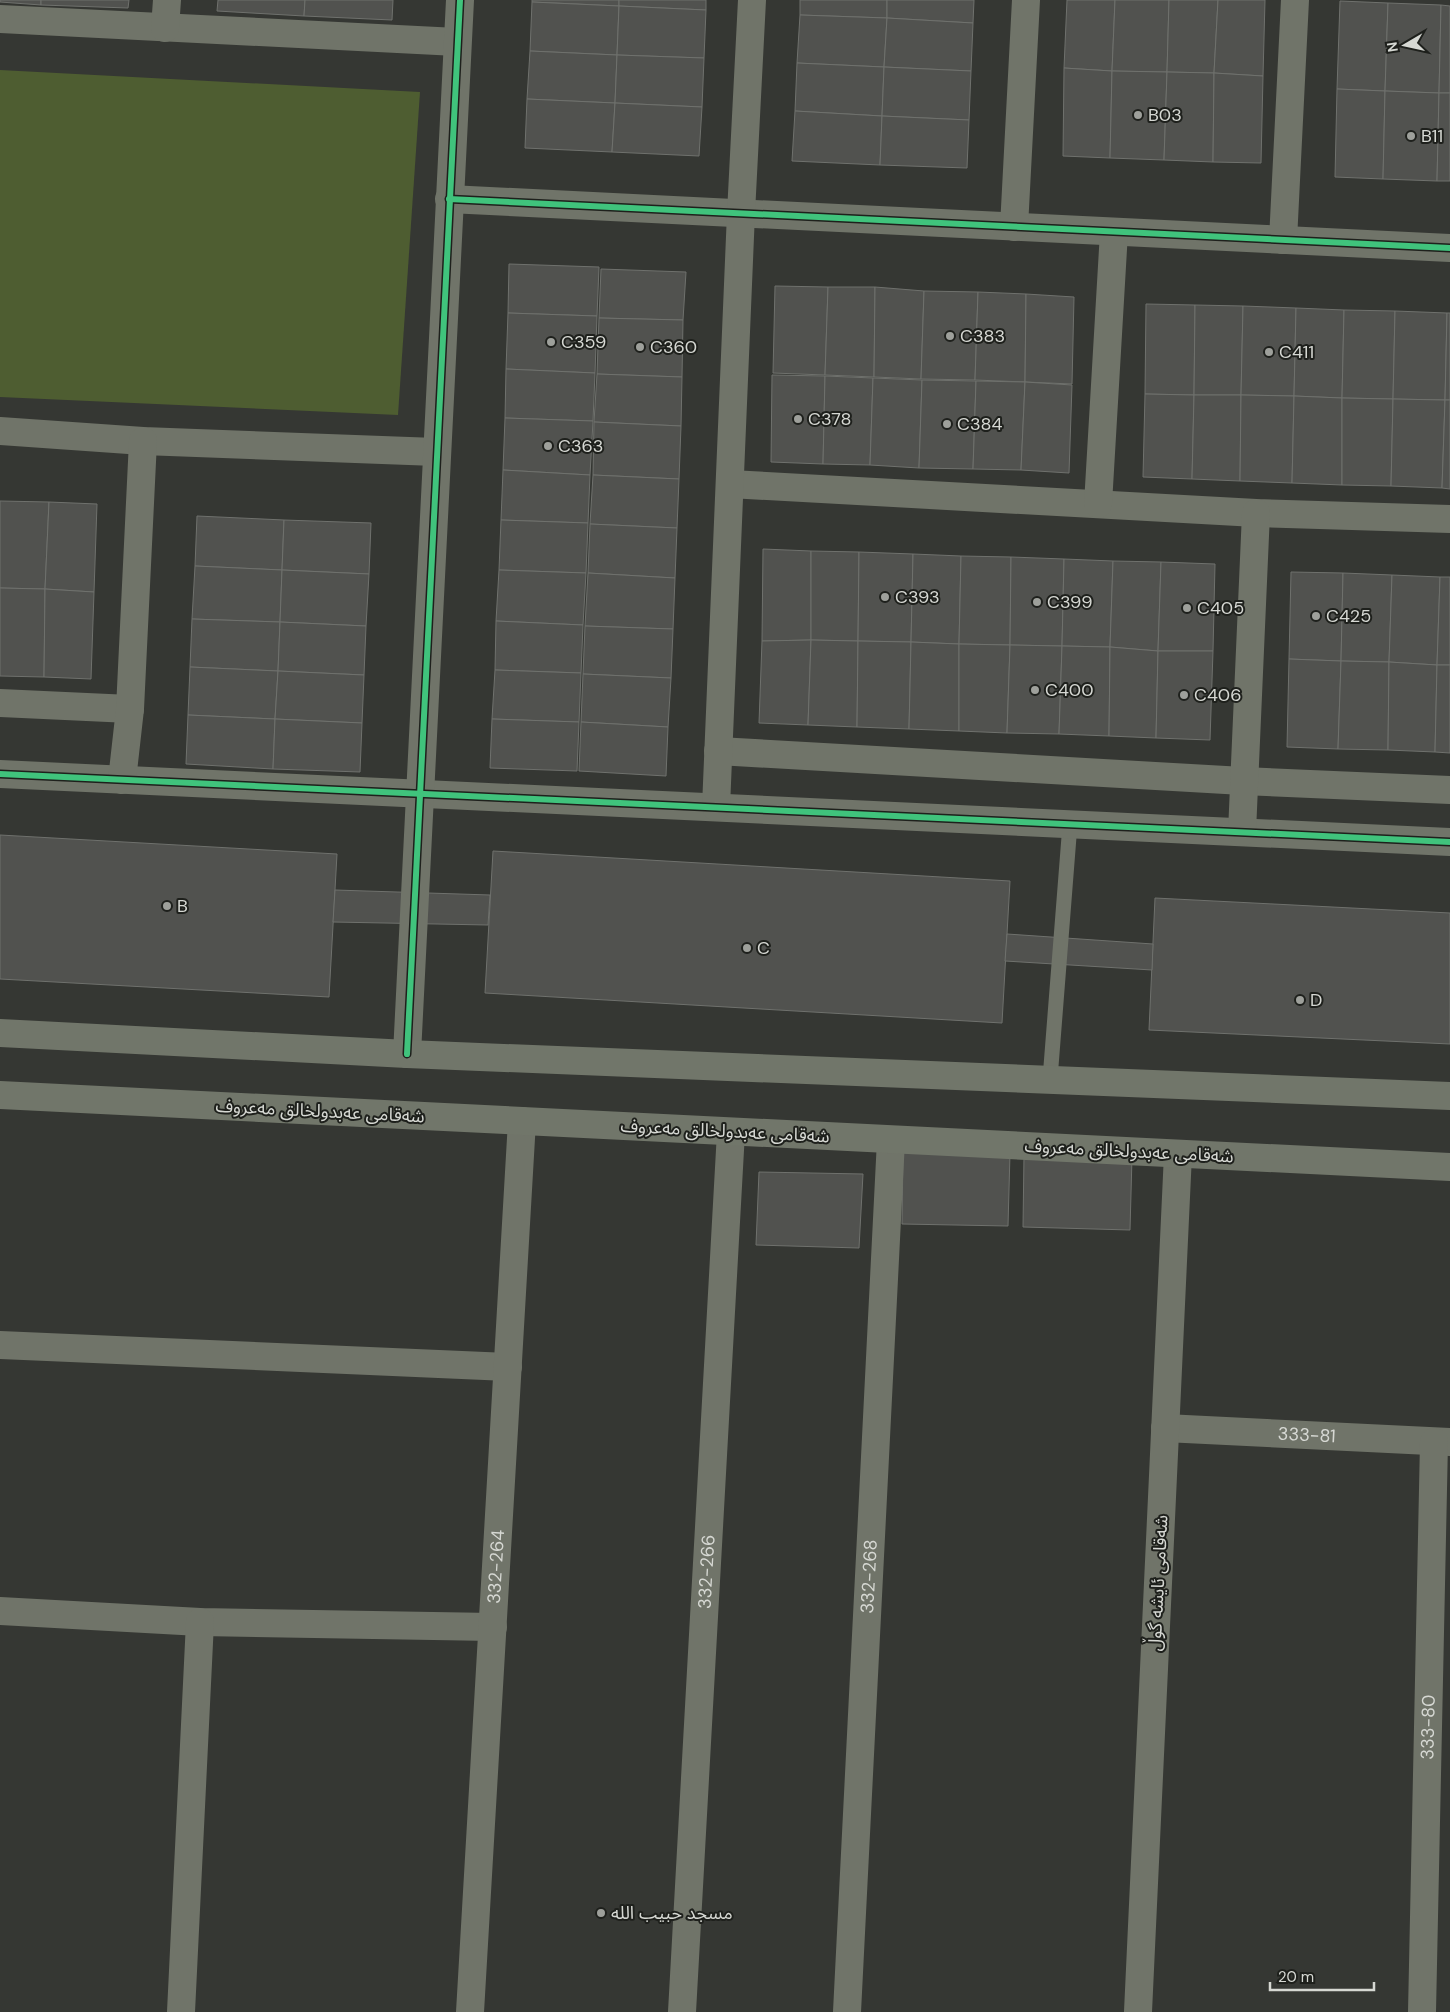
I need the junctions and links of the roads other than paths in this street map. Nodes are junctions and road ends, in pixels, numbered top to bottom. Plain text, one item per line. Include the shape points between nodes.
1 (167, 0) edge
2 (460, 0) edge
3 (752, 0) edge
4 (1026, 0) edge
5 (1295, 0) edge
6 (0, 19) edge
7 (165, 28) junction
8 (457, 42) junction
9 (449, 199) junction
10 (740, 213) junction
11 (1014, 227) junction
12 (1114, 232) junction
13 (1284, 240) junction
14 (1450, 248) edge
15 (0, 431) edge
16 (143, 441) junction
17 (436, 452) junction
18 (730, 484) junction
19 (1098, 504) junction
20 (1256, 513) junction
21 (1450, 519) edge
22 (0, 703) edge
23 (130, 709) junction
24 (718, 751) junction
25 (0, 774) edge
26 (122, 780) junction
27 (1242, 781) junction
28 (1450, 790) edge
29 (419, 794) junction
30 (716, 807) junction
31 (1070, 824) junction
32 (1242, 832) junction
33 (1450, 842) edge
34 (0, 1033) edge
35 (407, 1054) junction
36 (1050, 1079) junction
37 (0, 1095) edge
38 (1450, 1096) edge
39 (522, 1121) junction
40 (731, 1132) junction
41 (891, 1140) junction
42 (1178, 1154) junction
43 (1450, 1167) edge
44 (0, 1345) edge
45 (508, 1367) junction
46 (1165, 1428) junction
47 (1442, 1442) edge
48 (0, 1611) edge
49 (200, 1622) junction
50 (493, 1627) junction
51 (181, 2012) edge
52 (470, 2012) edge
53 (682, 2012) edge
54 (847, 2012) edge
55 (1138, 2012) edge
56 (1422, 2012) edge

1 - 7 street
2 - 8 street
3 - 10 street
4 - 11 street
5 - 13 street
6 - 7 street
7 - 8 street
8 - 9 street
9 - 10 street
9 - 17 street
10 - 11 street
10 - 18 street
11 - 12 street
12 - 13 street
12 - 19 street
13 - 14 street
15 - 16 street
16 - 17 street
16 - 23 street
17 - 29 street
18 - 19 street
18 - 24 street
19 - 20 street
20 - 21 street
20 - 27 street
22 - 23 street
23 - 26 street
24 - 27 street
24 - 30 street
25 - 26 street
26 - 29 street
27 - 28 street
27 - 32 street
29 - 30 street
29 - 35 street
30 - 31 street
31 - 32 street
31 - 36 lane
32 - 33 street
34 - 35 main road
35 - 36 main road
36 - 38 main road
37 - 39 main road, شەقامی عەبدولخالق مەعروف
39 - 40 main road, شەقامی عەبدولخالق مەعروف
39 - 45 street, 332-264
40 - 41 main road, شەقامی عەبدولخالق مەعروف
40 - 53 street, 332-266
41 - 42 main road, شەقامی عەبدولخالق مەعروف
41 - 54 street, 332-268
42 - 43 main road, شەقامی عەبدولخالق مەعروف
42 - 46 street, شەقامی ئایشە گوڵ
44 - 45 street
45 - 50 street, 332-264
46 - 47 street, 333-81
46 - 55 street, شەقامی ئایشە گوڵ
47 - 56 street, 333-80
48 - 49 street
49 - 50 street
49 - 51 street
50 - 52 street, 332-264

